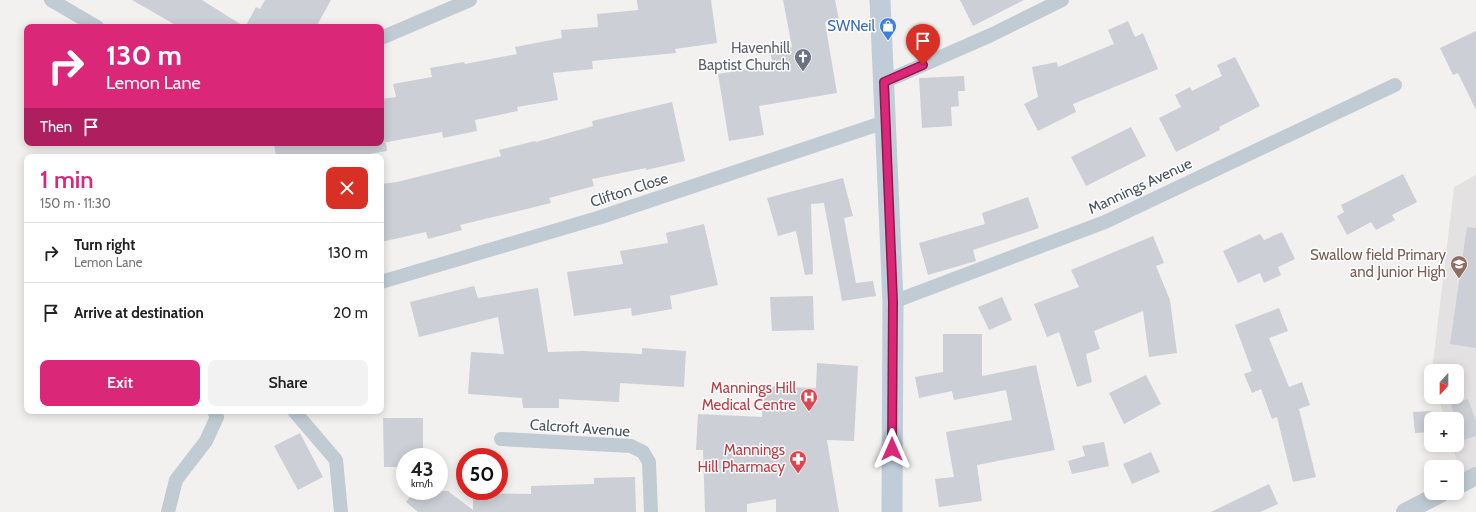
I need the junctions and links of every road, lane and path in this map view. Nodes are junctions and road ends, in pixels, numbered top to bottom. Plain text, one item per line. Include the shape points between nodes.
1 (51, 0) edge
2 (470, 0) edge
3 (880, 0) edge
4 (1062, 0) edge
5 (92, 24) edge
6 (384, 37) edge
7 (884, 82) junction
8 (1395, 85) dead end
9 (885, 122) junction
10 (384, 281) edge
11 (893, 302) junction
12 (216, 414) edge
13 (297, 414) edge
14 (501, 439) dead end
15 (1476, 476) edge
16 (1464, 482) edge
17 (1428, 500) edge
18 (168, 512) edge
19 (341, 512) edge
20 (651, 512) edge
21 (892, 512) edge
22 (1405, 512) edge

1 - 5 street
2 - 6 street
3 - 7 main road
4 - 7 street via 991,35
7 - 9 main road
8 - 11 street, Mannings Avenue via 1105,222
9 - 10 street, Clifton Close via 601,217
9 - 11 main road
11 - 21 main road
12 - 18 street via 217,417 206,441 176,480
13 - 19 street via 336,460
14 - 20 street, Calcroft Avenue via 632,446 643,452 650,462
15 - 16 street
17 - 22 street

